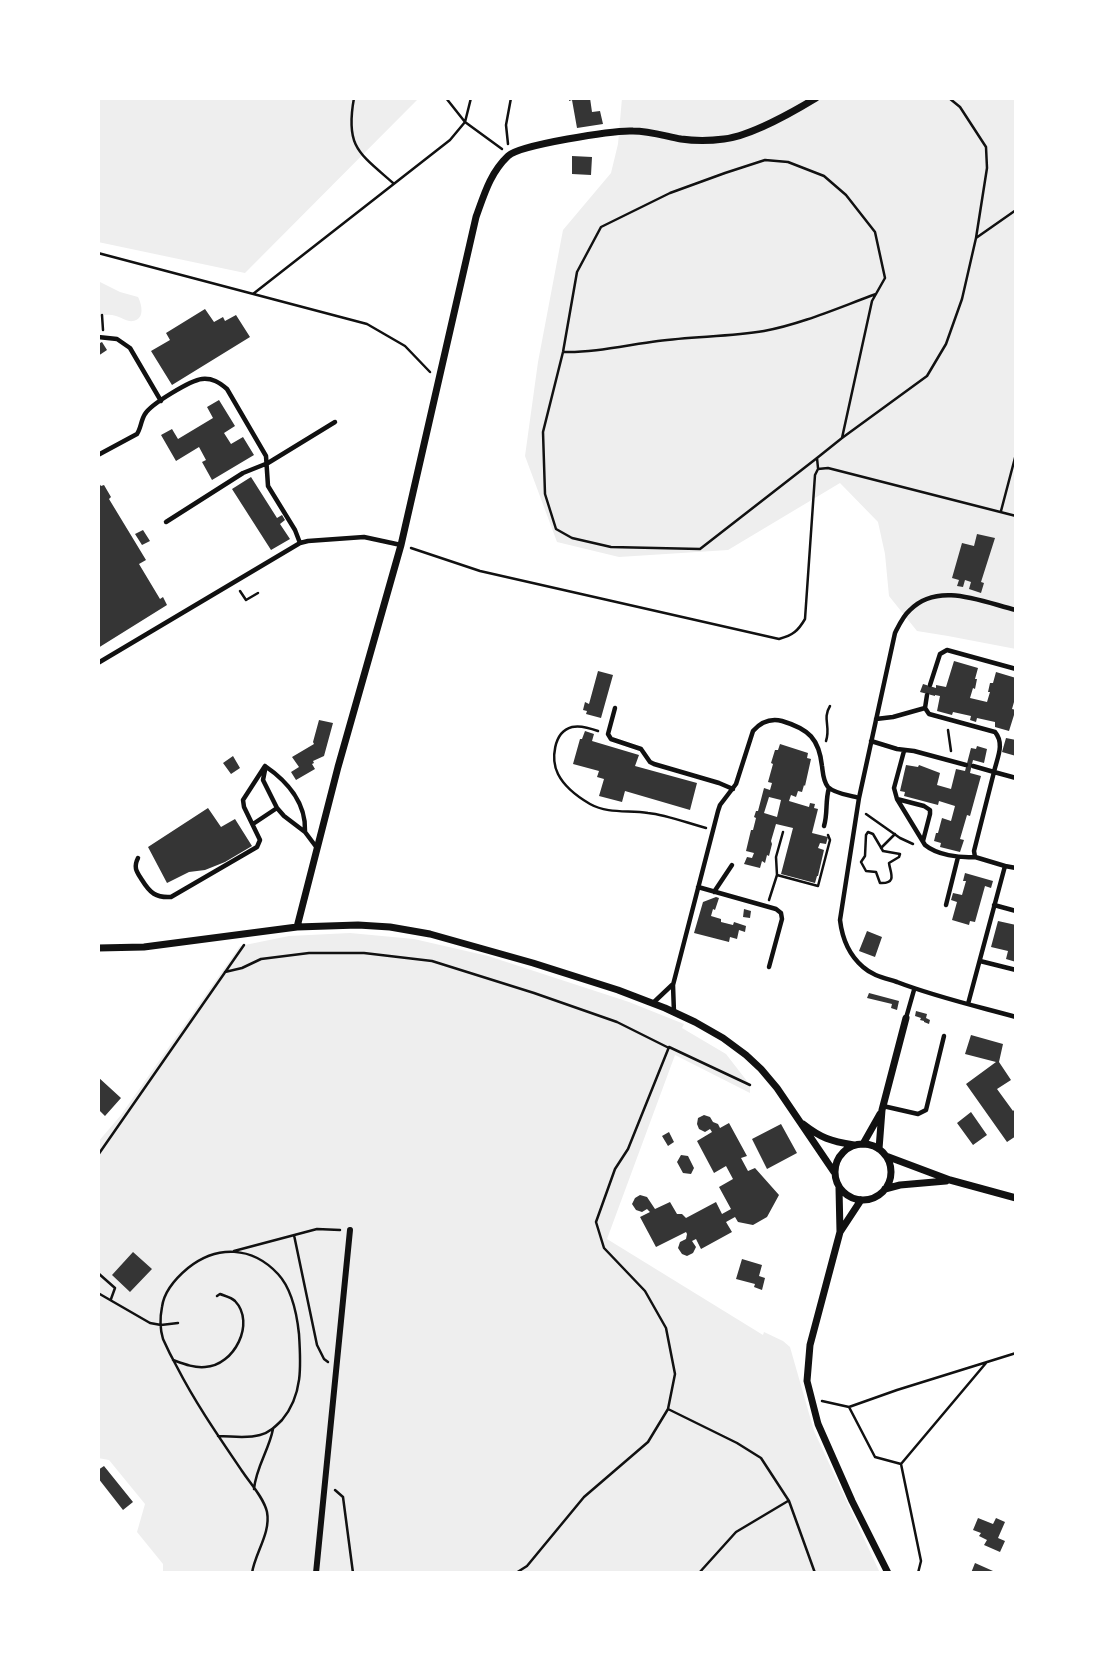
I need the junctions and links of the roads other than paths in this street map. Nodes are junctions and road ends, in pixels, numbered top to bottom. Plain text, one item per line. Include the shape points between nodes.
1 (816, 98) edge
2 (101, 337) edge
3 (161, 401) junction
4 (334, 422) dead end
5 (98, 455) edge
6 (268, 463) junction
7 (166, 522) dead end
8 (300, 544) junction
9 (401, 545) junction
10 (1016, 610) edge
11 (98, 663) edge
12 (1016, 669) edge
13 (930, 685) dead end
14 (927, 695) dead end
15 (615, 708) dead end
16 (925, 708) junction
17 (876, 719) junction
18 (871, 741) junction
19 (904, 751) junction
20 (966, 765) dead end
21 (265, 766) junction
22 (973, 766) dead end
23 (994, 772) junction
24 (1016, 778) edge
25 (829, 788) junction
26 (733, 789) junction
27 (859, 798) junction
28 (897, 799) junction
29 (277, 808) junction
30 (253, 824) junction
31 (824, 826) road end
32 (305, 832) junction
33 (923, 842) junction
34 (317, 848) junction
35 (958, 857) junction
36 (975, 857) junction
37 (138, 858) dead end
38 (732, 866) dead end
39 (1005, 866) junction
40 (1016, 868) edge
41 (698, 887) junction
42 (714, 892) junction
43 (946, 905) dead end
44 (994, 905) junction
45 (1016, 911) edge
46 (297, 928) junction
47 (98, 948) edge
48 (980, 961) junction
49 (769, 967) dead end
50 (1016, 970) edge
51 (673, 985) junction
52 (914, 990) junction
53 (652, 1004) junction
54 (968, 1004) junction
55 (674, 1013) junction
56 (1016, 1017) edge
57 (906, 1018) joint
58 (944, 1036) dead end
59 (882, 1108) junction
60 (797, 1119) junction
61 (863, 1144) junction
62 (854, 1145) junction
63 (879, 1149) junction
64 (886, 1156) junction
65 (834, 1172) junction
66 (950, 1181) junction
67 (839, 1188) junction
68 (885, 1189) junction
69 (1016, 1198) edge
70 (861, 1200) junction
71 (350, 1230) road end
72 (841, 1231) junction
73 (316, 1573) edge
74 (888, 1573) edge

1 - 9 street via 769,124 728,139 685,140 613,131 509,154 488,183 476,217
2 - 3 lane via 117,339 130,348
3 - 5 lane via 145,413 136,434
3 - 6 lane via 198,379 220,383
4 - 6 lane
6 - 7 lane via 243,473
6 - 8 lane via 268,486
8 - 9 lane via 365,537
8 - 11 lane
9 - 34 street
10 - 17 lane via 946,594 918,603 895,633
12 - 13 lane via 947,650 940,654
14 - 16 lane
15 - 26 lane via 608,734 611,740 636,746 654,764
16 - 17 lane
16 - 23 lane via 929,714 995,732 1000,746
17 - 18 lane
18 - 19 lane
18 - 27 lane
19 - 20 lane
19 - 28 lane via 894,788
21 - 29 lane via 263,780
21 - 30 lane via 243,800
21 - 32 lane via 281,777 303,810
22 - 23 lane
23 - 24 lane
23 - 36 lane
25 - 26 lane via 813,738 794,725 768,720 753,731
25 - 27 lane
25 - 31 lane
26 - 41 lane via 720,805
27 - 52 lane via 840,913 843,936 865,970
28 - 33 lane
28 - 33 lane via 930,810
29 - 30 lane
29 - 32 lane
30 - 37 lane via 260,840 257,847 171,897 149,891 136,870
32 - 34 lane
33 - 35 lane via 929,849
34 - 46 street
35 - 36 lane
35 - 43 lane
36 - 39 lane
38 - 42 lane
39 - 40 lane
39 - 44 lane
41 - 42 lane
41 - 51 lane
42 - 49 lane via 781,913
44 - 45 lane
44 - 48 lane
46 - 47 street via 144,947
46 - 53 street via 358,925 430,934
48 - 50 lane
48 - 54 lane
51 - 53 lane
51 - 55 lane
52 - 54 lane
52 - 57 lane
53 - 55 street
54 - 56 lane
55 - 60 street via 746,1055 777,1088
57 - 59 street
58 - 59 lane via 926,1110 918,1114
59 - 61 street
59 - 63 street
60 - 62 street via 833,1142
60 - 65 street
61 - 62 street
61 - 63 street
62 - 65 street via 839,1156
63 - 64 street
64 - 66 street
64 - 68 street via 891,1172
65 - 67 street
66 - 68 street
66 - 69 street
67 - 70 street
67 - 72 street
68 - 70 street
70 - 72 street
71 - 73 street
72 - 74 street via 810,1345 807,1381 823,1435

